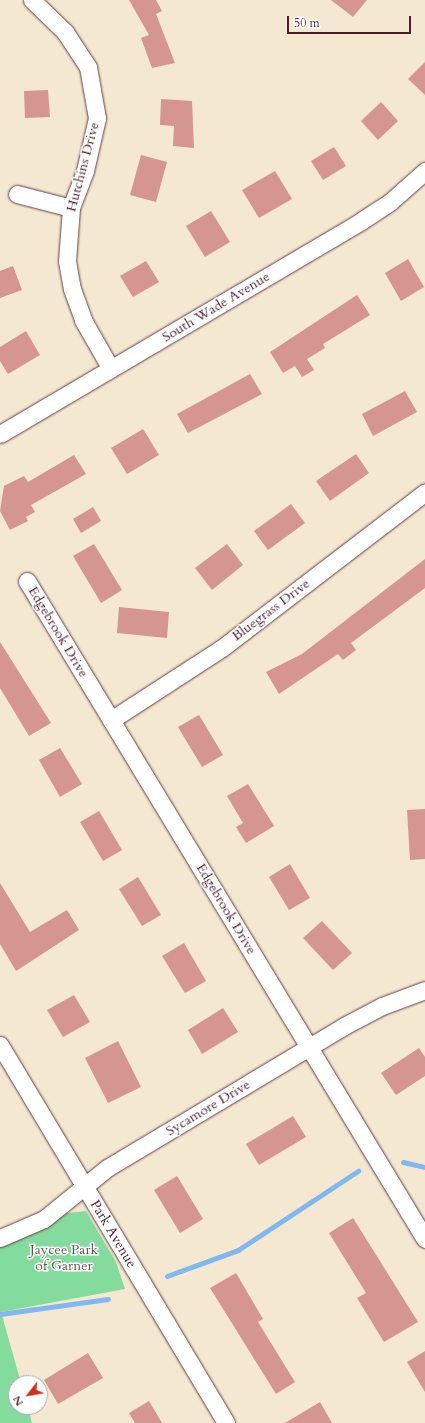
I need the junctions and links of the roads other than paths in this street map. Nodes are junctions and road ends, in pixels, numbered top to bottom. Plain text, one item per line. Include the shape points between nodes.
1 (32, 0) edge
2 (425, 171) edge
3 (18, 194) dead end
4 (71, 208) junction
5 (111, 369) junction
6 (0, 434) edge
7 (425, 492) edge
8 (27, 581) dead end
9 (111, 720) junction
10 (425, 990) edge
11 (0, 1046) edge
12 (310, 1047) junction
13 (86, 1188) junction
14 (0, 1238) edge
15 (425, 1239) edge
16 (226, 1423) edge

1 - 4 street, Hutchins Drive via 65,32 88,67 97,118 85,171
2 - 5 street, South Wade Avenue via 390,202 361,221
3 - 4 street
4 - 5 street, Hutchins Drive via 67,261 72,289 96,346
5 - 6 street, South Wade Avenue
7 - 9 street, Bluegrass Drive via 222,648
8 - 9 street, Edgebrook Drive
9 - 12 street, Edgebrook Drive
10 - 12 street, Sycamore Drive via 382,1006
11 - 13 street, Park Avenue
12 - 13 street, Sycamore Drive via 107,1168
12 - 15 street, Edgebrook Drive
13 - 14 street, Sycamore Drive via 44,1219
13 - 16 street, Park Avenue

